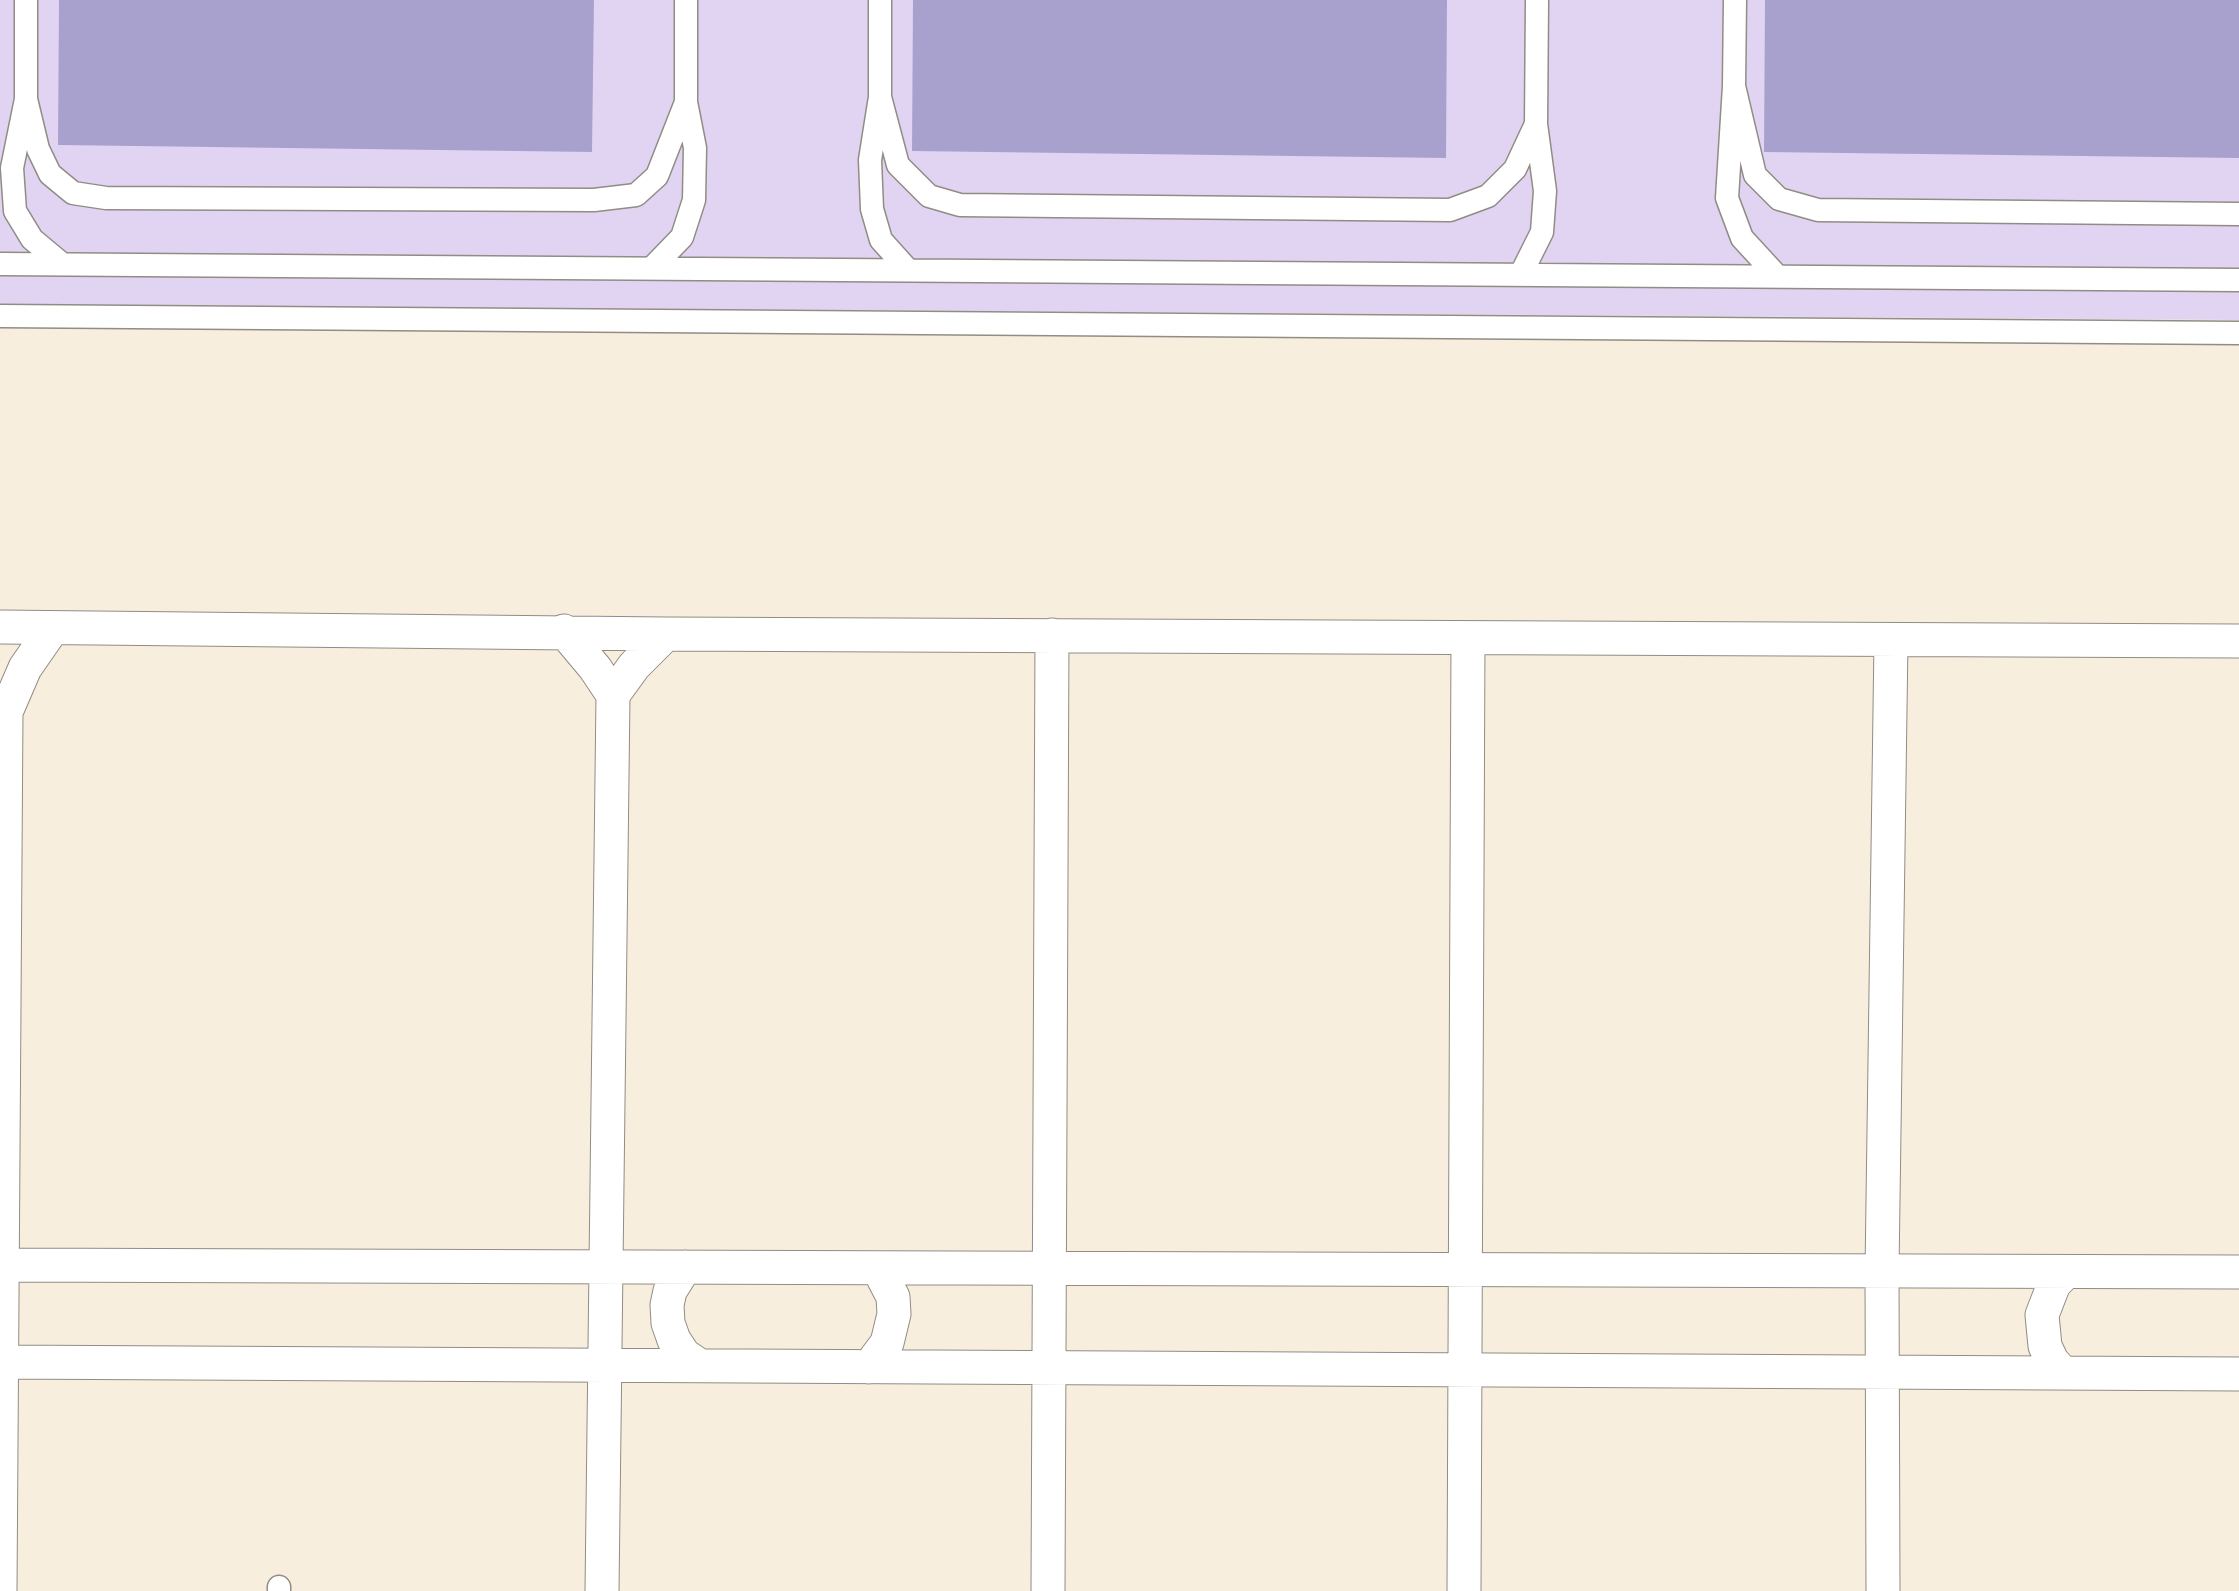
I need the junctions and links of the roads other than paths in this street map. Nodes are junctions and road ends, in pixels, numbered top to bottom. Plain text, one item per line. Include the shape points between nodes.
1 (26, 0) edge
2 (686, 0) edge
3 (880, 0) edge
4 (1537, 0) edge
5 (1735, 0) edge
6 (1734, 86) junction
7 (880, 97) junction
8 (26, 99) junction
9 (686, 102) junction
10 (1536, 124) junction
11 (2239, 214) edge
12 (0, 264) edge
13 (62, 264) junction
14 (652, 268) junction
15 (908, 270) junction
16 (1521, 274) junction
17 (1777, 276) junction
18 (2239, 280) edge
19 (0, 316) edge
20 (2239, 333) edge
21 (0, 627) edge
22 (52, 629) junction
23 (564, 631) junction
24 (666, 634) junction
25 (1052, 636) junction
26 (1468, 638) junction
27 (1892, 640) junction
28 (2239, 641) edge
29 (613, 695) junction
30 (3, 706) edge
31 (1, 1265) edge
32 (606, 1267) junction
33 (685, 1267) junction
34 (878, 1268) junction
35 (1050, 1269) junction
36 (1466, 1269) junction
37 (1882, 1271) junction
38 (2066, 1272) junction
39 (2239, 1272) edge
40 (1, 1362) edge
41 (604, 1365) junction
42 (699, 1365) junction
43 (868, 1366) junction
44 (1049, 1367) junction
45 (1465, 1369) junction
46 (1881, 1371) junction
47 (2063, 1373) junction
48 (2239, 1374) edge
49 (0, 1591) edge
50 (602, 1591) edge
51 (1048, 1591) edge
52 (1464, 1591) edge
53 (1883, 1591) edge

1 - 8 lane
2 - 9 lane
3 - 7 lane
4 - 10 lane
5 - 6 lane
6 - 11 lane via 1755,175 1779,199 1818,210
6 - 17 lane via 1727,198 1742,238
7 - 10 lane via 898,165 929,196 960,205 1450,210 1488,196 1515,169
7 - 15 lane via 870,160 872,209 880,240
8 - 9 lane via 38,149 50,174 73,193 118,198 594,200 636,195 657,177
8 - 13 lane via 12,168 15,210 32,238
9 - 14 lane via 695,148 694,201 682,237
10 - 16 lane via 1545,190 1542,232
12 - 13 lane
13 - 14 lane
14 - 15 lane
15 - 16 lane
16 - 17 lane
17 - 18 lane
19 - 20 lane
21 - 22 street
22 - 23 street
22 - 30 street
23 - 24 street
23 - 29 street
24 - 25 street
24 - 29 street via 634,666
25 - 26 street
25 - 35 street
26 - 27 street
26 - 36 street
27 - 28 street
27 - 37 street
29 - 32 street
30 - 31 street
31 - 32 street
31 - 40 street
32 - 33 street
32 - 41 street
33 - 34 street
33 - 42 street via 670,1291 668,1323 684,1355
34 - 35 street
34 - 43 street via 893,1297 894,1314 887,1343
35 - 36 street
35 - 44 street
36 - 37 street
36 - 45 street
37 - 38 street
37 - 46 street
38 - 39 street
38 - 47 street via 2054,1284 2042,1315 2045,1347
40 - 41 street
40 - 49 street
41 - 42 street
41 - 50 street
42 - 43 street
43 - 44 street
44 - 45 street
44 - 51 street
45 - 46 street
45 - 52 street
46 - 47 street
46 - 53 street
47 - 48 street

